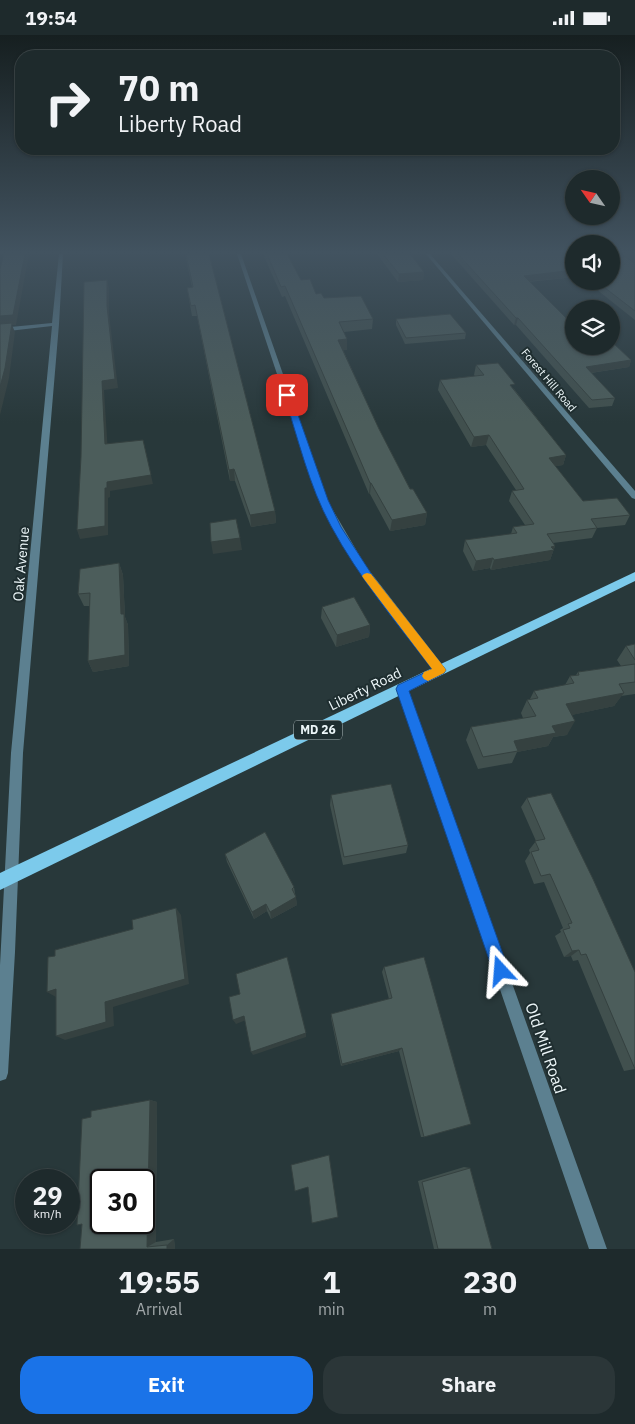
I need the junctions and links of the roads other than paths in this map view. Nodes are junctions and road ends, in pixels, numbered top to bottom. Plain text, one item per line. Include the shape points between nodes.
1 (57, 311) edge
2 (259, 311) edge
3 (477, 311) edge
4 (56, 324) junction
5 (0, 329) edge
6 (635, 496) edge
7 (635, 576) edge
8 (440, 670) junction
9 (402, 689) junction
10 (6, 879) edge
11 (0, 1073) edge
12 (598, 1249) edge

1 - 4 street, Oak Avenue
2 - 8 street via 332,518 372,584
3 - 6 street, Forest Hill Road
4 - 5 street
4 - 10 street, Oak Avenue
7 - 8 main road, Liberty Road / MD 26
8 - 9 main road, Liberty Road / MD 26
9 - 10 main road, Liberty Road / MD 26
9 - 12 street, Old Mill Road
10 - 11 street, Oak Avenue

